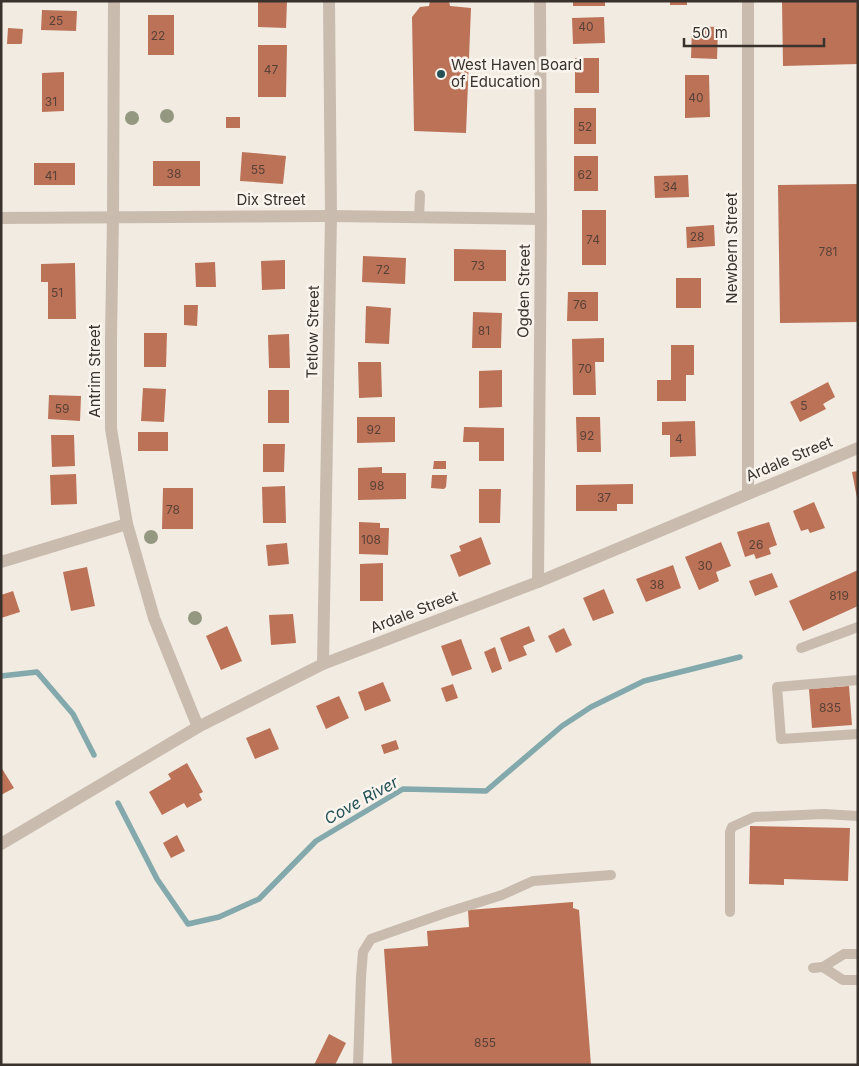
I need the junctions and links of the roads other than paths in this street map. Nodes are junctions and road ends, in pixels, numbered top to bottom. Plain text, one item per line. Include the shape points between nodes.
1 (114, 1) edge
2 (329, 1) edge
3 (540, 1) edge
4 (748, 1) edge
5 (420, 195) dead end
6 (331, 216) junction
7 (113, 217) junction
8 (1, 218) edge
9 (419, 218) junction
10 (541, 219) junction
11 (858, 448) edge
12 (748, 494) junction
13 (127, 524) junction
14 (1, 562) edge
15 (538, 582) junction
16 (858, 627) edge
17 (801, 648) dead end
18 (323, 664) junction
19 (858, 680) edge
20 (198, 726) junction
21 (858, 734) edge
22 (858, 816) edge
23 (1, 844) edge
24 (611, 875) dead end
25 (730, 912) dead end
26 (858, 954) edge
27 (858, 980) edge
28 (358, 1065) edge

1 - 7 street, Antrim Street
2 - 6 street, Tetlow Street
3 - 10 street, Ogden Street
4 - 12 street, Newbern Street
5 - 9 lane
6 - 7 street, Dix Street
6 - 9 street, Dix Street
6 - 18 street, Tetlow Street
7 - 8 street, Dix Street
7 - 13 street, Antrim Street via 111,429
9 - 10 street, Dix Street
10 - 15 street, Ogden Street
11 - 12 street, Ardale Street
12 - 15 street, Ardale Street
13 - 14 street
13 - 20 street, Antrim Street via 154,618
15 - 18 street, Ardale Street
16 - 17 lane
18 - 20 street, Ardale Street
19 - 21 lane via 777,687 781,739
20 - 23 street, Ardale Street
22 - 25 lane via 754,817 732,827
24 - 28 lane via 533,882 371,939 363,952
26 - 27 lane via 844,954 818,967 843,980

